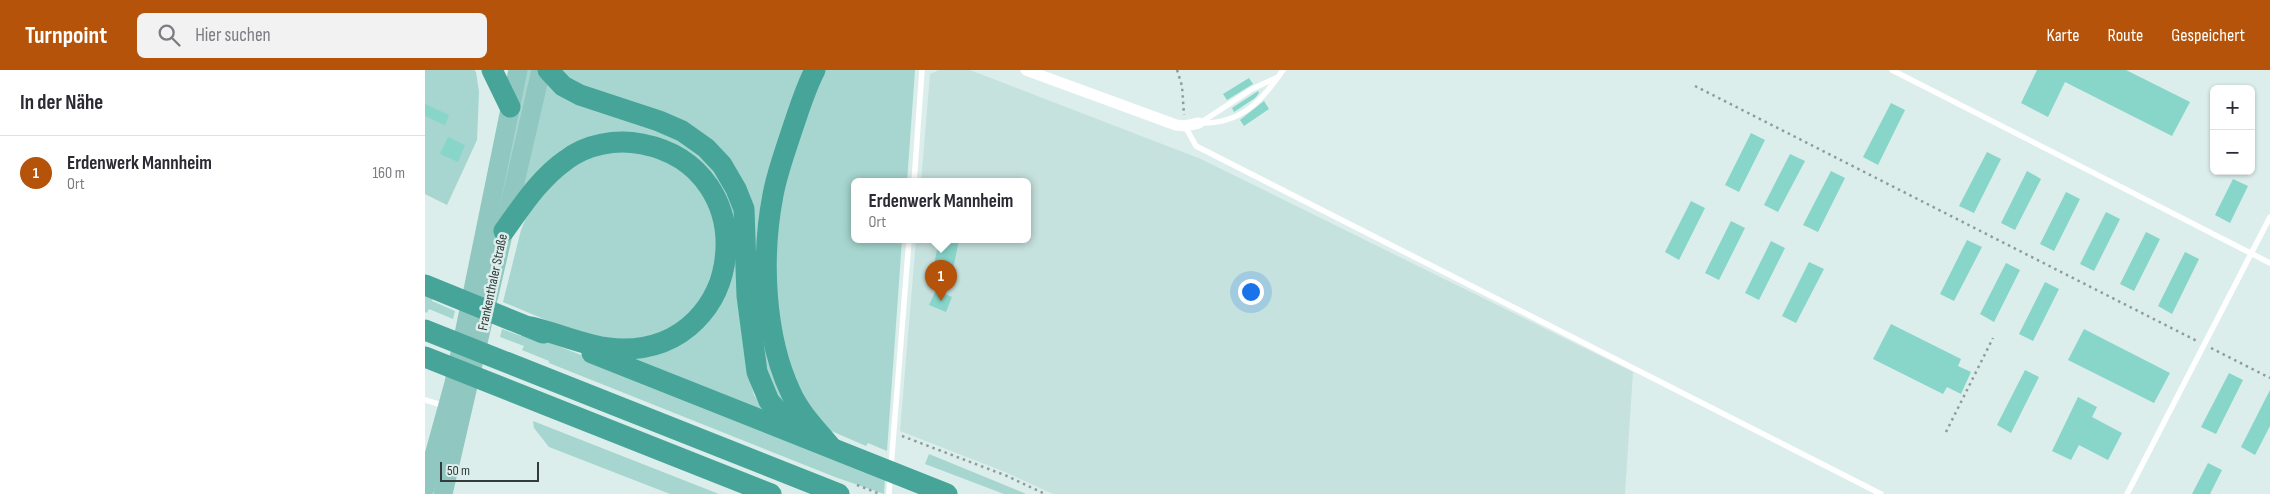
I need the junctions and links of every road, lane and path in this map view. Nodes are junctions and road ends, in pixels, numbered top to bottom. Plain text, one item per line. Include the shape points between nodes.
1 (492, 70) edge
2 (518, 70) edge
3 (541, 70) edge
4 (548, 70) edge
5 (815, 70) edge
6 (922, 70) edge
7 (1026, 70) edge
8 (1177, 70) edge
9 (1892, 70) edge
10 (1281, 73) edge
11 (1695, 86) dead end
12 (510, 107) junction
13 (1199, 123) junction
14 (1185, 126) junction
15 (914, 178) edge
16 (2270, 217) edge
17 (504, 231) junction
18 (909, 243) edge
19 (2252, 254) junction
20 (2270, 263) edge
21 (425, 285) edge
22 (531, 327) junction
23 (425, 330) edge
24 (1993, 338) dead end
25 (2204, 345) junction
26 (432, 360) edge
27 (2270, 378) edge
28 (425, 400) edge
29 (447, 407) junction
30 (1946, 432) dead end
31 (893, 433) junction
32 (801, 437) junction
33 (833, 450) junction
34 (425, 488) edge
35 (848, 489) edge
36 (443, 494) edge
37 (771, 494) edge
38 (880, 494) edge
39 (889, 494) edge
40 (947, 494) edge
41 (1045, 494) edge
42 (1881, 494) edge
43 (2127, 494) edge

1 - 12 highway
2 - 12 main road, Frankenthaler Straße
3 - 17 main road, Frankenthaler Straße
4 - 32 highway via 563,86 580,95 682,131 722,164 744,209 747,296 757,372 769,401
5 - 33 highway via 773,194 767,227 766,266 771,321 784,377 801,411
6 - 15 lane
7 - 14 street
8 - 14 path
9 - 19 lane
10 - 13 lane
10 - 13 lane via 1259,101 1241,114 1215,124
11 - 25 path
12 - 29 main road, Frankenthaler Straße
13 - 14 street
14 - 42 lane via 1196,146
16 - 19 lane
17 - 22 highway via 558,165 591,147 617,142 661,148 683,160 710,189 722,216 727,245 719,283 701,314 680,332 645,347 622,349 601,347
17 - 36 main road, Frankenthaler Straße
18 - 31 lane
19 - 20 lane
19 - 25 lane
21 - 22 highway
22 - 32 highway
23 - 35 highway
24 - 30 path
25 - 27 path
25 - 43 lane
26 - 37 highway
28 - 29 lane
29 - 34 main road, Frankenthaler Straße
31 - 39 lane
31 - 41 path via 1007,476
32 - 33 highway
33 - 40 highway
35 - 38 path

